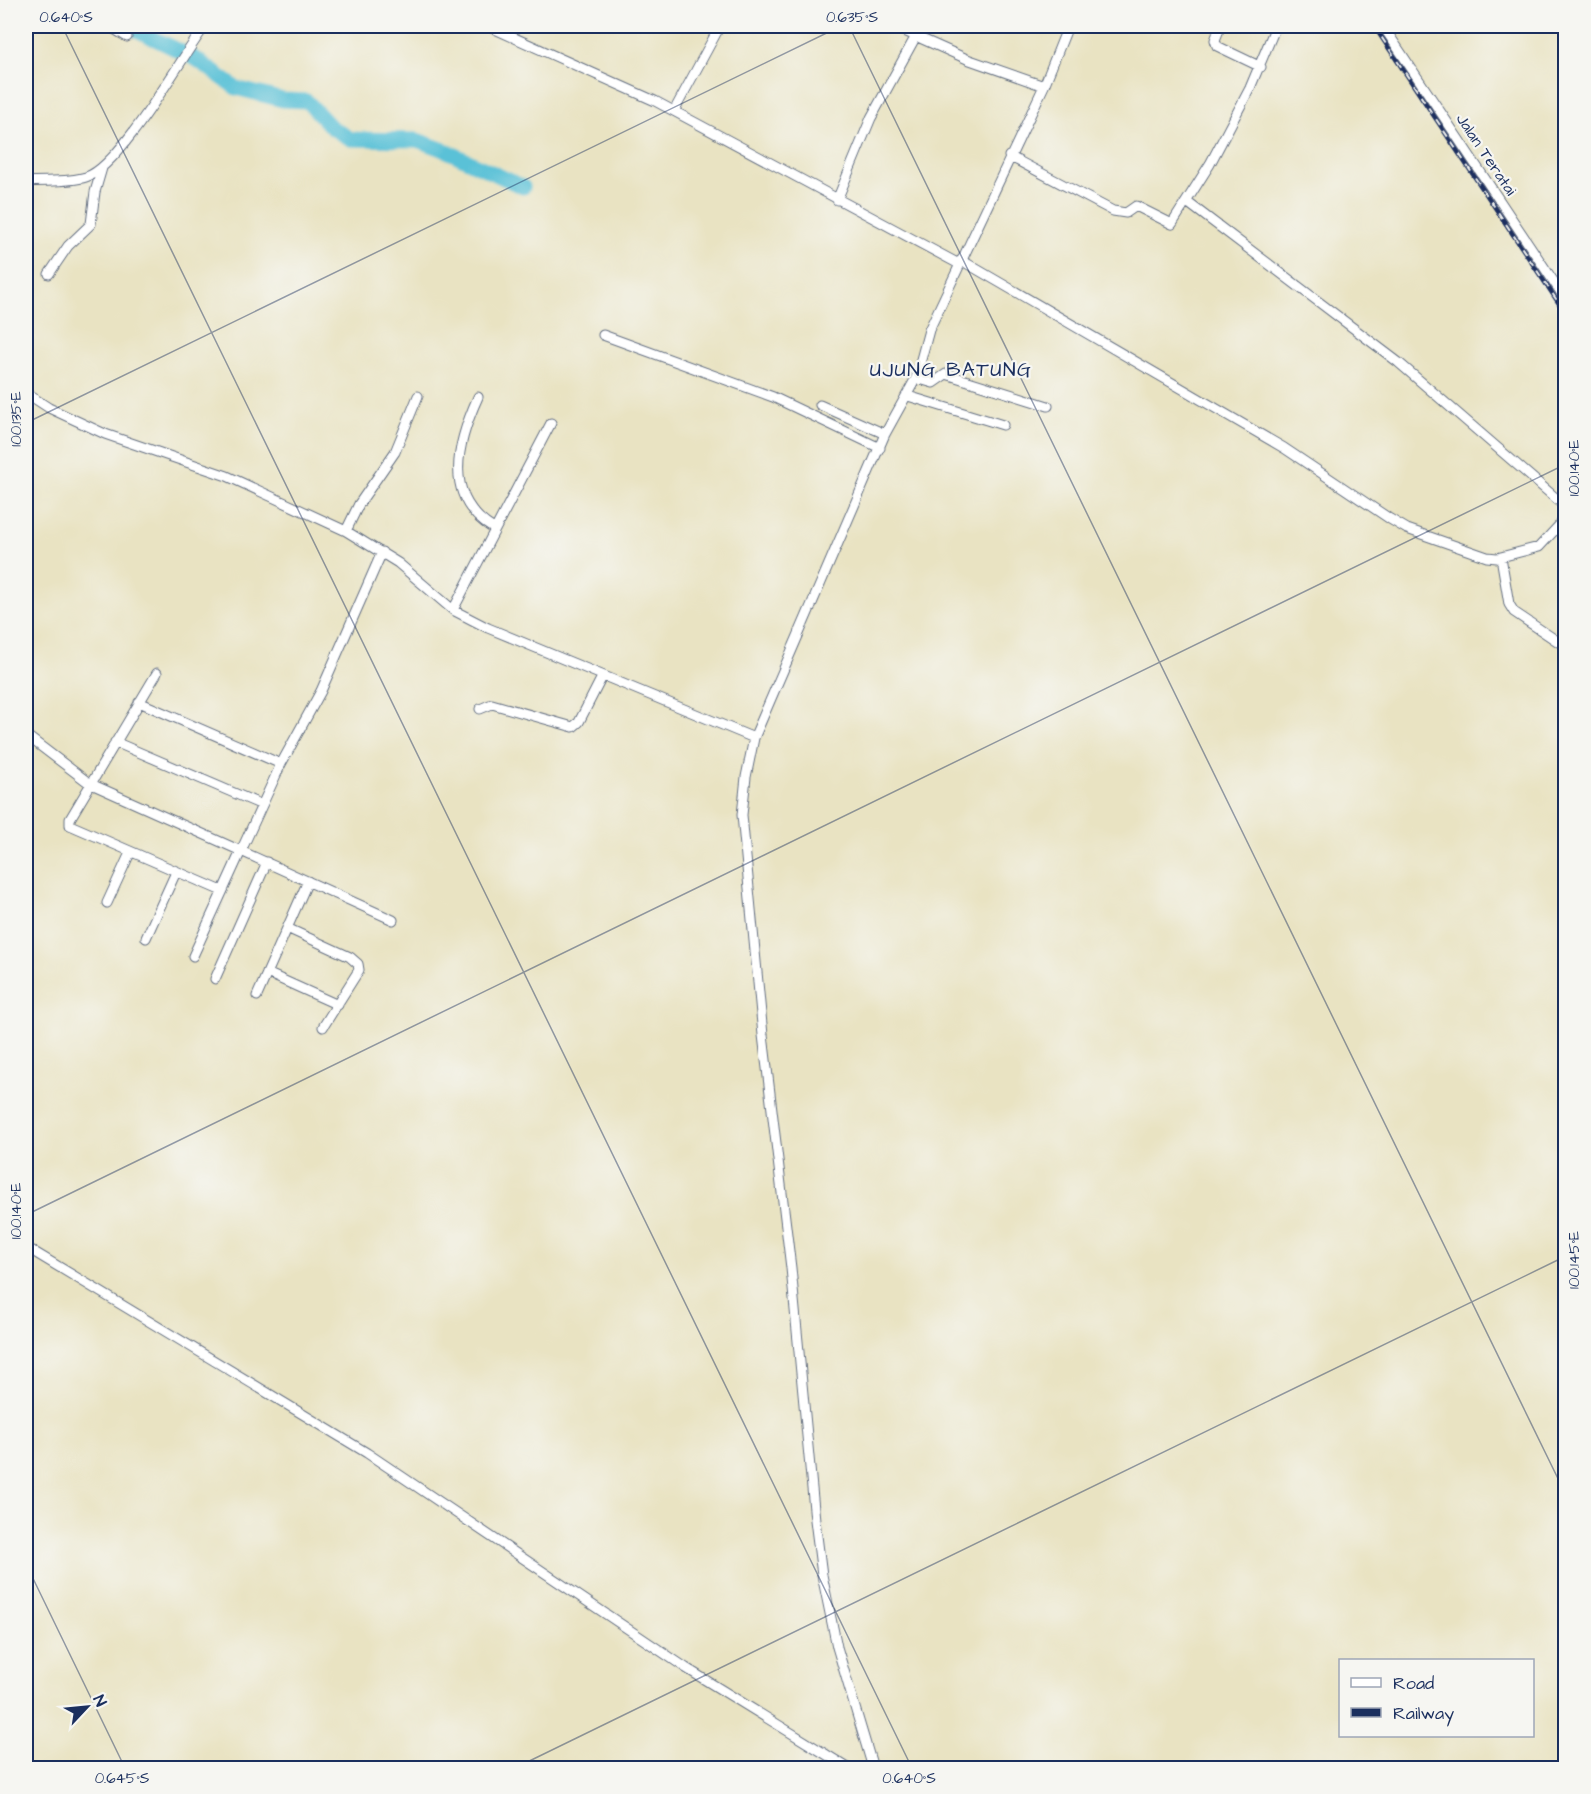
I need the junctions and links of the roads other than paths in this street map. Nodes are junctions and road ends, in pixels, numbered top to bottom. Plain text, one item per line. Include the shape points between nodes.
1 (109, 26) edge
2 (488, 26) edge
3 (720, 26) edge
4 (893, 26) edge
5 (1068, 26) edge
6 (1215, 26) edge
7 (1276, 26) edge
8 (1383, 26) edge
9 (199, 27) edge
10 (916, 36) junction
11 (127, 38) dead end
12 (1261, 68) junction
13 (1044, 86) junction
14 (674, 111) junction
15 (1009, 156) junction
16 (102, 168) junction
17 (26, 182) edge
18 (837, 200) junction
19 (1187, 202) junction
20 (960, 262) junction
21 (49, 274) dead end
22 (1566, 300) edge
23 (603, 336) dead end
24 (916, 378) junction
25 (26, 393) edge
26 (418, 396) dead end
27 (908, 396) junction
28 (478, 397) dead end
29 (820, 405) dead end
30 (1048, 406) dead end
31 (551, 423) dead end
32 (1003, 424) dead end
33 (885, 434) junction
34 (880, 448) junction
35 (1566, 507) edge
36 (1566, 518) edge
37 (494, 529) junction
38 (346, 531) junction
39 (382, 552) junction
40 (1501, 557) junction
41 (453, 610) junction
42 (1566, 647) edge
43 (157, 673) dead end
44 (602, 677) junction
45 (139, 702) junction
46 (480, 709) dead end
47 (26, 735) edge
48 (754, 738) junction
49 (115, 742) junction
50 (281, 764) junction
51 (89, 783) junction
52 (262, 805) junction
53 (241, 851) junction
54 (130, 853) junction
55 (267, 862) junction
56 (176, 872) junction
57 (308, 881) junction
58 (222, 891) junction
59 (107, 903) dead end
60 (393, 920) dead end
61 (287, 927) junction
62 (146, 938) dead end
63 (193, 956) dead end
64 (267, 973) junction
65 (215, 979) dead end
66 (257, 996) dead end
67 (338, 1005) junction
68 (323, 1027) dead end
69 (26, 1248) edge
70 (848, 1768) edge
71 (873, 1768) edge

1 - 11 street
2 - 14 street
3 - 14 street
4 - 10 street
5 - 13 street
6 - 12 street via 1219,30 1217,46
7 - 12 street
8 - 22 street, Jalan Teratai
9 - 16 street via 189,49 143,117
10 - 13 street
10 - 18 street via 871,118
12 - 19 street
13 - 15 street
14 - 18 street
15 - 19 street via 1121,214 1137,206 1172,224
15 - 20 street
16 - 17 street via 83,178
16 - 21 street via 89,226 69,244
18 - 20 street
19 - 35 street via 1398,362
20 - 24 street via 929,330
20 - 40 street via 1284,448 1407,529 1487,557
23 - 34 street via 773,397
24 - 27 street
24 - 30 street via 933,383 950,375
25 - 38 street via 105,434 227,476
26 - 38 street via 394,452
27 - 32 street
27 - 33 street
28 - 37 street via 463,433 459,479 469,506
29 - 33 street
31 - 37 street
33 - 34 street
34 - 48 street
36 - 40 street via 1539,547
37 - 41 street
38 - 39 street
39 - 41 street
39 - 50 street via 321,691
40 - 42 street via 1509,604 1514,612
41 - 44 street
43 - 45 street
44 - 46 street via 573,727 492,704
44 - 48 street
45 - 49 street
45 - 50 street
47 - 51 street
48 - 71 street via 746,777 743,825 815,1520 837,1647
49 - 51 street
49 - 52 street
50 - 52 street
51 - 53 street
51 - 54 street via 70,825
52 - 53 street
53 - 55 street
53 - 58 street
54 - 56 street
54 - 59 street
55 - 57 street
55 - 65 street
56 - 58 street
56 - 62 street
57 - 60 street
57 - 61 street
58 - 63 street
61 - 64 street
61 - 67 street via 357,962 359,970
64 - 66 street
64 - 67 street
67 - 68 street
69 - 70 street via 367,1453 686,1668

